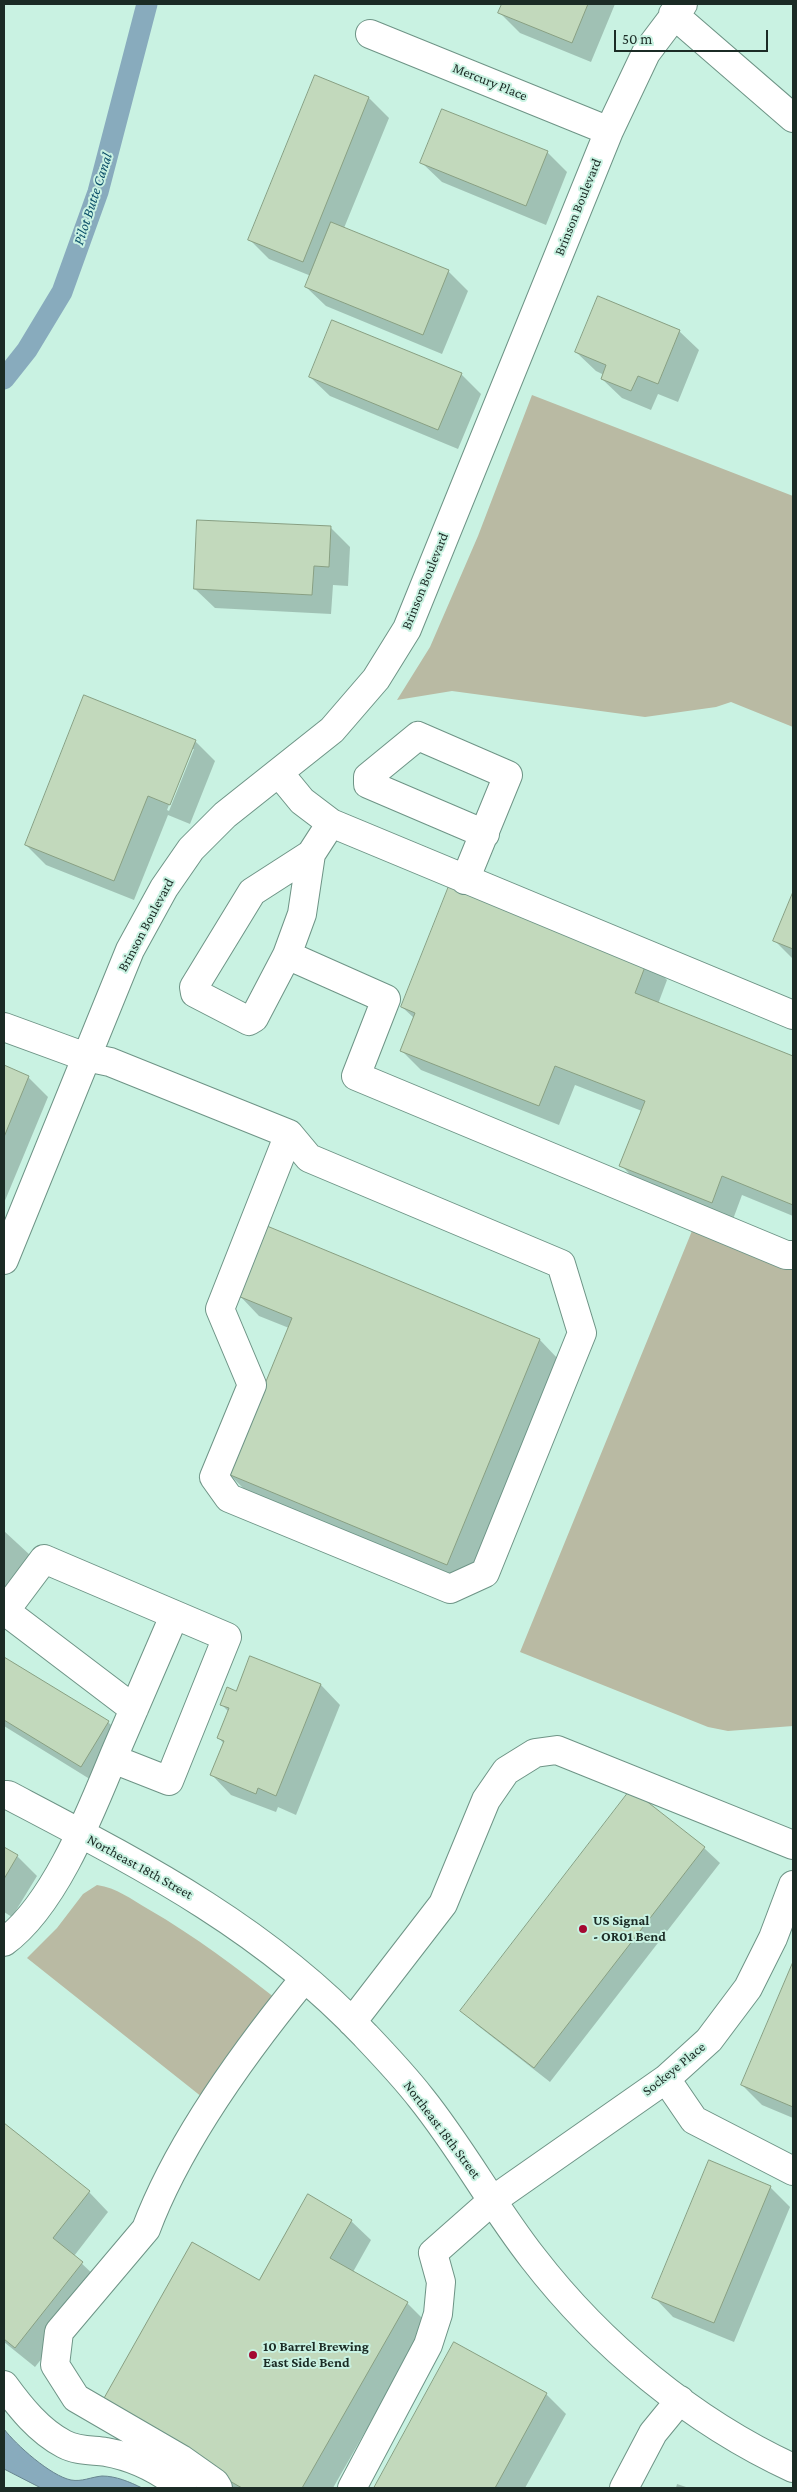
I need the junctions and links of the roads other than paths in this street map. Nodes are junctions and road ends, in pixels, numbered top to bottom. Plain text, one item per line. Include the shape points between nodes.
1 (678, 9) edge
2 (370, 34) dead end
3 (793, 118) edge
4 (608, 131) junction
5 (279, 773) junction
6 (331, 823) junction
7 (485, 834) junction
8 (311, 854) junction
9 (466, 880) junction
10 (287, 955) junction
11 (793, 1015) edge
12 (4, 1026) edge
13 (86, 1057) junction
14 (289, 1134) junction
15 (793, 1254) edge
16 (4, 1260) edge
17 (174, 1616) junction
18 (134, 1708) junction
19 (113, 1759) junction
20 (5, 1792) edge
21 (81, 1834) junction
22 (793, 1844) edge
23 (793, 1885) edge
24 (4, 1942) edge
25 (304, 1979) junction
26 (352, 2022) junction
27 (666, 2079) junction
28 (793, 2171) edge
29 (493, 2200) junction
30 (4, 2384) edge
31 (680, 2400) junction
32 (793, 2468) edge
33 (182, 2488) edge
34 (218, 2488) edge
35 (352, 2488) edge
36 (624, 2488) edge

1 - 3 street
1 - 4 street, Brinson Boulevard via 646,53
2 - 4 street, Mercury Place
4 - 5 street, Brinson Boulevard via 407,629 376,679 332,730
5 - 6 street via 302,801
5 - 13 street, Brinson Boulevard via 225,815 192,849 164,888 130,950
6 - 8 street
6 - 9 street
7 - 7 street via 508,775 418,736 368,777 368,784
7 - 9 street
8 - 10 street via 302,914
8 - 10 street via 252,892 194,987 194,993 249,1020 254,1018
9 - 11 street
10 - 15 street via 386,999 356,1076 786,1255
12 - 13 street
13 - 14 street via 110,1062
13 - 16 street, Brinson Boulevard
14 - 14 street via 309,1158 561,1264 582,1333 485,1573 450,1589 228,1498 214,1478 252,1384 220,1308
17 - 18 street
17 - 18 street via 44,1559 5,1611
17 - 19 street via 227,1637 169,1781
18 - 19 street
19 - 21 street
20 - 21 street, Northeast 18th Street
21 - 24 street via 45,1896
21 - 25 street, Northeast 18th Street via 203,1902 250,1934
22 - 26 street via 557,1750 535,1753 506,1771 486,1800 443,1904
23 - 27 street, Sockeye Place via 773,1938 748,1988 709,2040
25 - 26 street, Northeast 18th Street
25 - 34 street via 198,2124 146,2229 59,2332 55,2365 76,2398 181,2459
26 - 29 street, Northeast 18th Street via 422,2098
27 - 28 street via 694,2120
27 - 29 street, Sockeye Place
29 - 31 street, Northeast 18th Street via 533,2258 585,2318 633,2363
29 - 35 street, Sockeye Place via 433,2253 441,2282 438,2314 428,2345
30 - 33 street via 43,2430 65,2445 128,2458 170,2478
31 - 32 street, Northeast 18th Street via 766,2455
31 - 36 street via 653,2433

